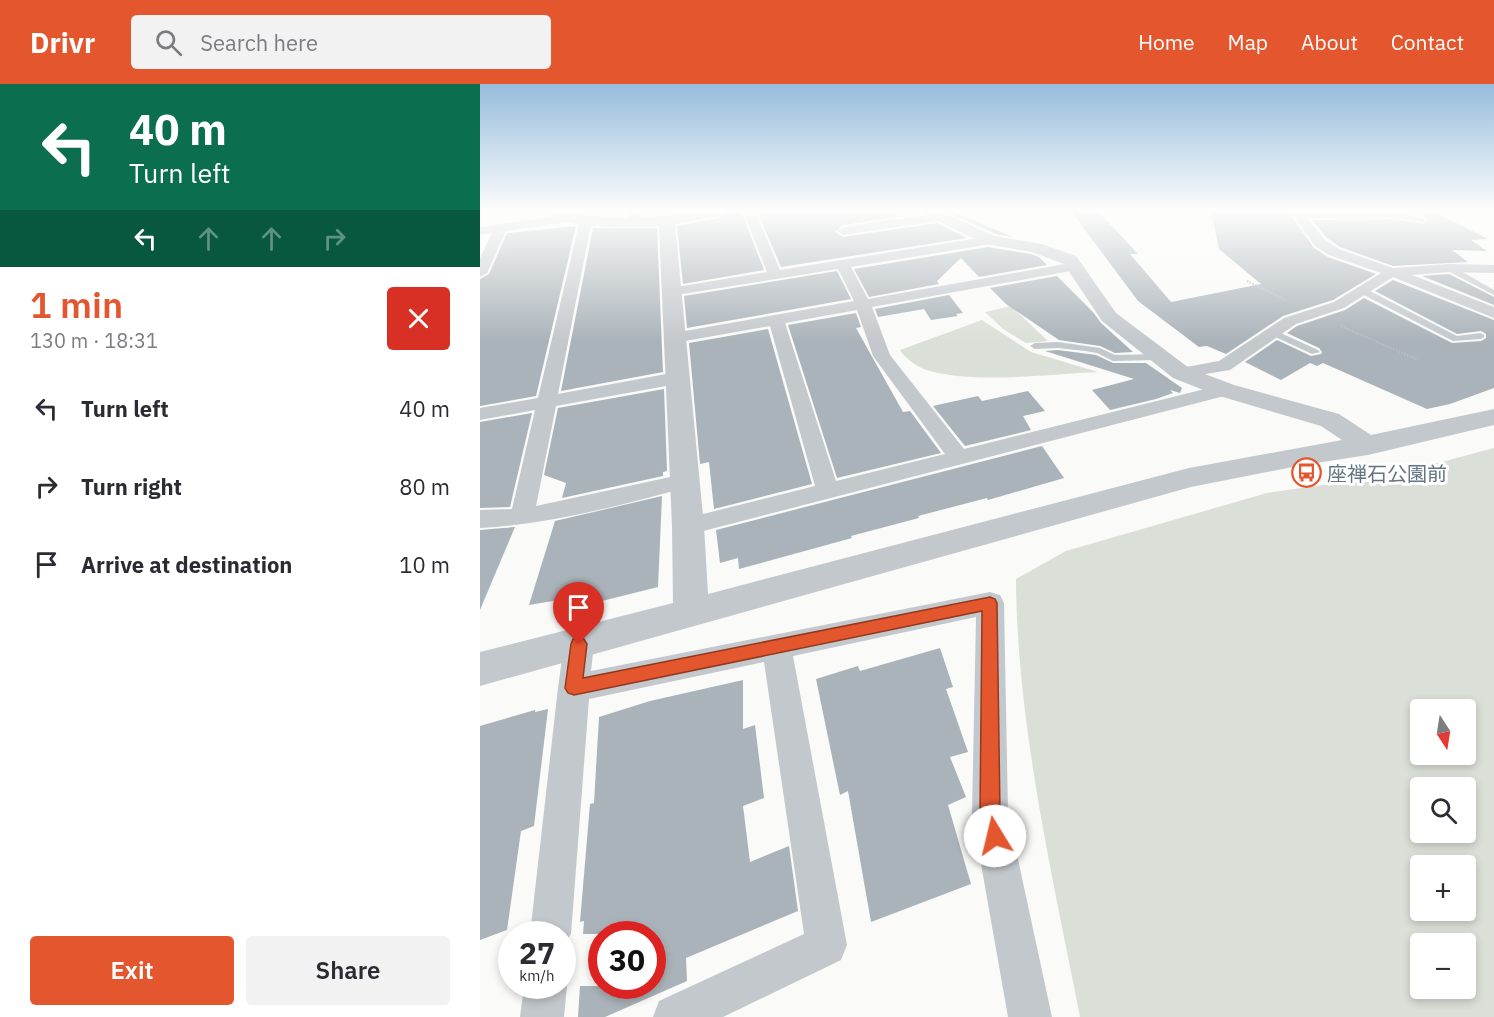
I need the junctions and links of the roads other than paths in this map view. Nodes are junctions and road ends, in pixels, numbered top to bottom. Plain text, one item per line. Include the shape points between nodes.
1 (489, 255) edge
2 (575, 255) edge
3 (668, 255) edge
4 (767, 255) edge
5 (860, 255) edge
6 (903, 255) edge
7 (1058, 255) edge
8 (1341, 255) edge
9 (864, 261) junction
10 (842, 264) junction
11 (1076, 266) junction
12 (1449, 268) junction
13 (1494, 269) edge
14 (1392, 272) junction
15 (480, 273) edge
16 (775, 275) junction
17 (1363, 291) junction
18 (670, 292) junction
19 (1494, 293) edge
20 (863, 304) junction
21 (1494, 313) edge
22 (776, 319) junction
23 (1272, 332) junction
24 (1481, 336) dead end
25 (674, 338) junction
26 (1035, 346) dead end
27 (1315, 352) dead end
28 (1158, 357) junction
29 (1181, 373) junction
30 (677, 378) junction
31 (1225, 390) junction
32 (545, 402) junction
33 (480, 414) edge
34 (1494, 417) edge
35 (1368, 446) junction
36 (958, 456) junction
37 (684, 481) junction
38 (828, 490) junction
39 (522, 517) junction
40 (480, 519) edge
41 (688, 526) junction
42 (691, 613) junction
43 (579, 644) junction
44 (777, 648) junction
45 (480, 669) edge
46 (574, 688) junction
47 (551, 921) edge
48 (544, 999) edge
49 (542, 1017) edge
50 (675, 1017) edge
51 (1030, 1017) edge

1 - 15 street
2 - 32 street
3 - 18 street
4 - 16 street
5 - 9 street
6 - 9 street
7 - 11 street
8 - 14 street
9 - 10 street
10 - 16 street
10 - 20 street
11 - 20 street
11 - 28 street via 1109,317
12 - 13 street
12 - 14 street
12 - 19 lane
14 - 17 street
14 - 21 street
16 - 18 street
17 - 23 street
17 - 24 lane via 1456,339
18 - 25 street
20 - 22 street
20 - 36 street via 882,356
22 - 25 street
22 - 38 street
23 - 27 lane
23 - 29 street via 1224,366
25 - 30 street
26 - 28 lane via 1085,348 1113,358
28 - 29 street
29 - 31 street
30 - 32 street
30 - 37 street
31 - 35 street via 1330,420
31 - 36 street
32 - 33 street
32 - 39 street
34 - 35 street
35 - 42 street via 1189,478
36 - 38 street
37 - 39 street
37 - 41 street
38 - 41 street
39 - 40 street
41 - 42 street
42 - 43 street
43 - 45 street
43 - 46 street
44 - 46 street
44 - 50 street via 826,945
44 - 51 street via 990,603 990,813
46 - 47 street
48 - 49 street

